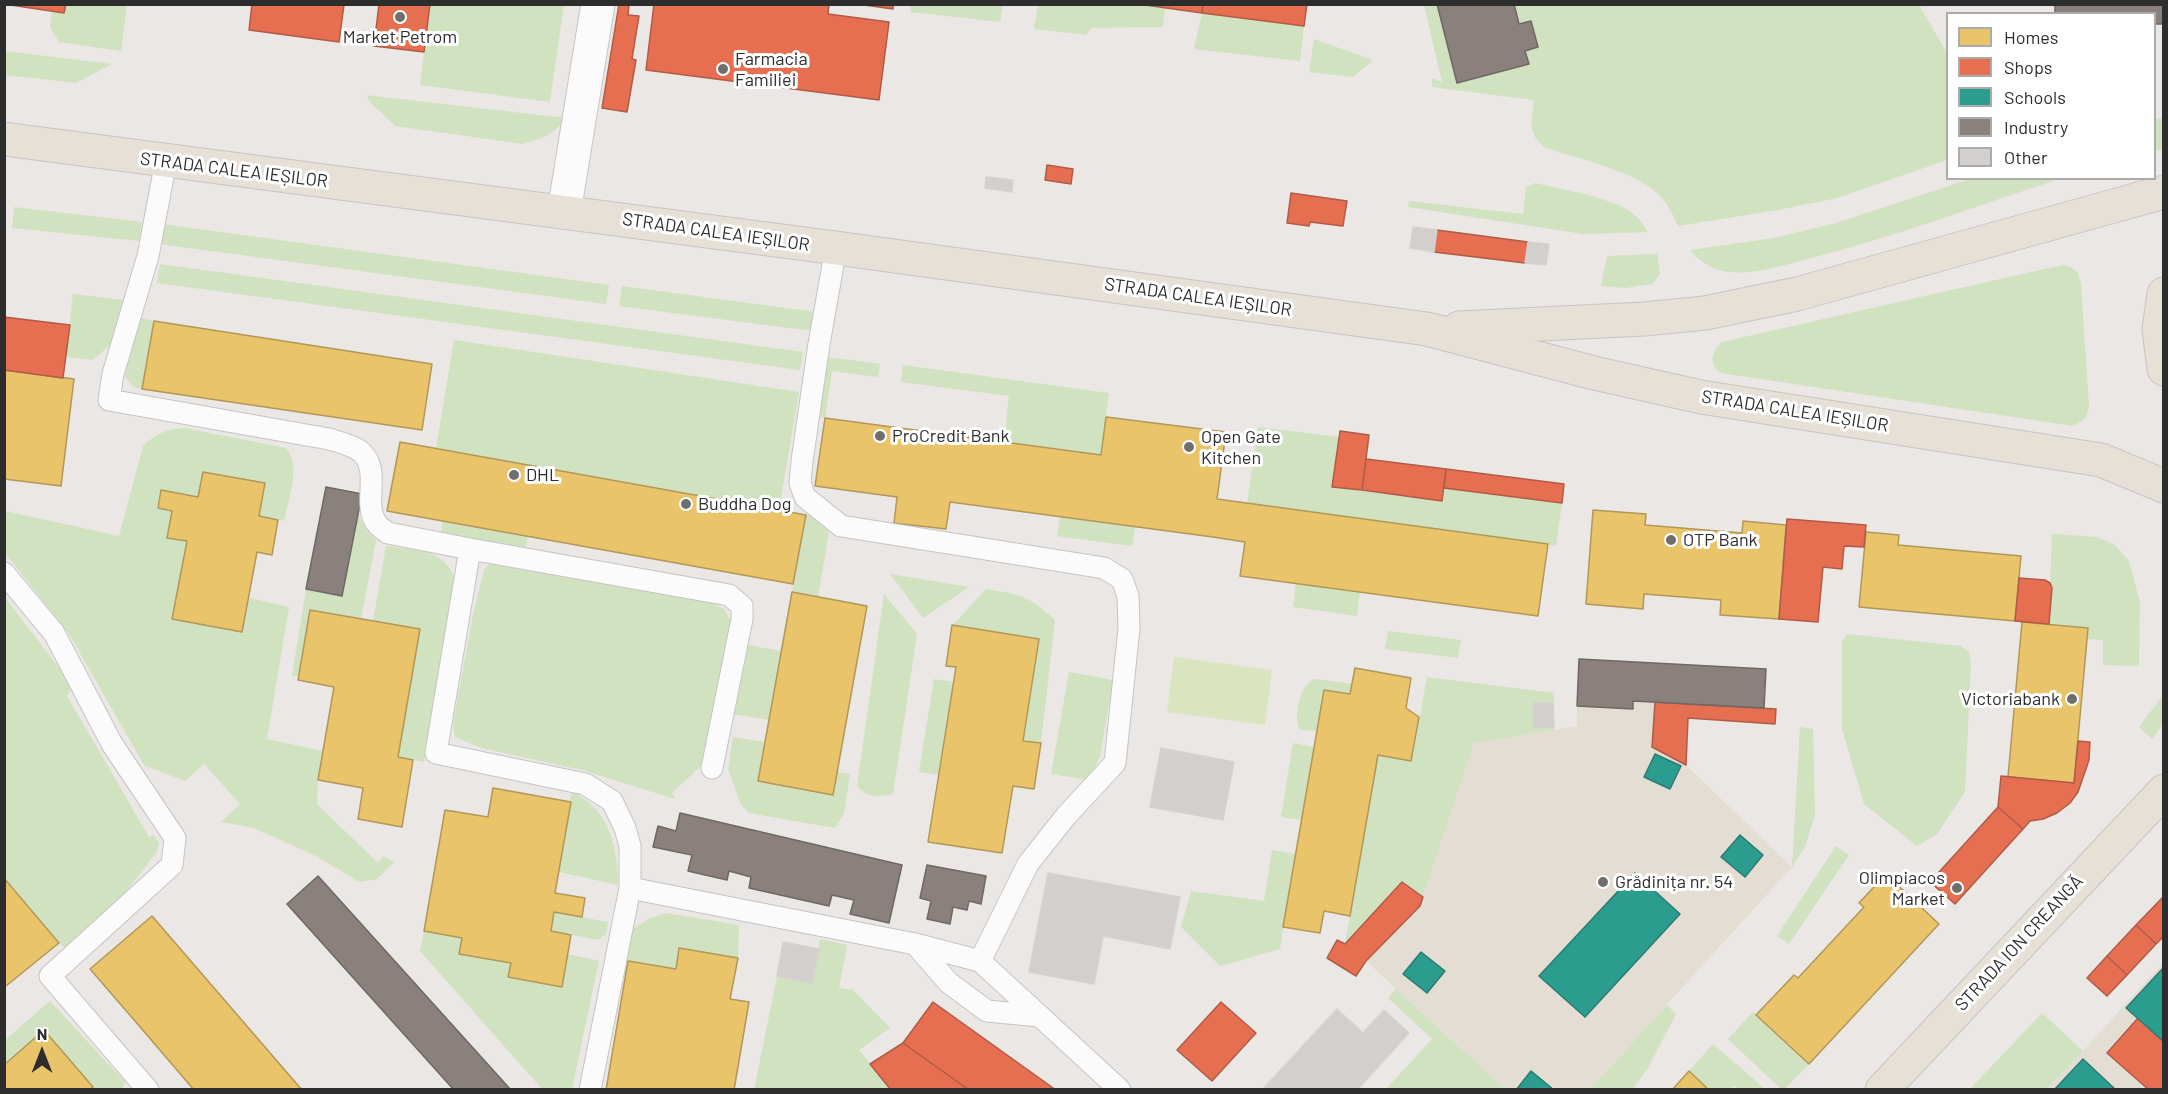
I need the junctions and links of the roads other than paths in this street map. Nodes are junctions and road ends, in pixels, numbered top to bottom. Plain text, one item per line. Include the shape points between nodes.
1 (598, 4) edge
2 (4, 140) edge
3 (166, 161) junction
4 (2163, 192) edge
5 (564, 212) junction
6 (836, 248) junction
7 (2163, 294) edge
8 (1427, 329) junction
9 (2163, 369) edge
10 (2163, 486) edge
11 (470, 549) junction
12 (4, 573) edge
13 (712, 768) dead end
14 (2161, 790) edge
15 (630, 888) junction
16 (915, 944) junction
17 (980, 961) junction
18 (1040, 1016) junction
19 (148, 1089) edge
20 (590, 1089) edge
21 (1120, 1089) edge
22 (1882, 1089) edge

1 - 5 street
2 - 3 main road, STRADA CALEA IEȘILOR
3 - 5 main road, STRADA CALEA IEȘILOR
3 - 11 lane via 148,256 109,400 343,443 361,451 368,462 372,514 377,525 388,533
4 - 8 main road, STRADA CALEA IEȘILOR via 1797,294 1705,313
5 - 6 main road, STRADA CALEA IEȘILOR
6 - 8 main road, STRADA CALEA IEȘILOR
6 - 17 lane via 802,461 800,483 805,497 840,526 1104,568 1122,579 1128,596 1129,628 1115,763 1028,864
7 - 9 main road via 2159,330
8 - 10 main road, STRADA CALEA IEȘILOR via 1701,397 2101,460
11 - 13 lane via 729,595 742,606
11 - 15 lane via 436,753 585,784 612,801 630,846
12 - 19 lane via 54,633 112,744 175,838 172,865 50,976
14 - 22 main road, STRADA ION CREANGĂ
15 - 16 lane
15 - 20 lane
16 - 17 lane
16 - 18 lane via 949,983 987,1011
17 - 18 lane
18 - 21 lane

